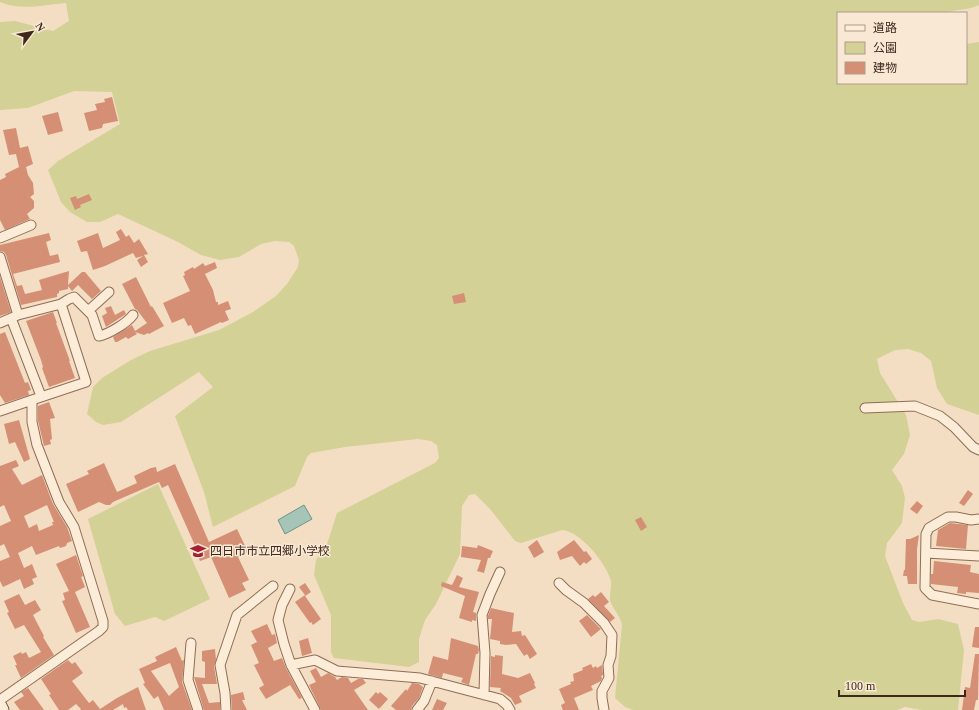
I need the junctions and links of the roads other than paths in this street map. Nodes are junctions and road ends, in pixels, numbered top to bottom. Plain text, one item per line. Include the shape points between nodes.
1 (31, 225) dead end
2 (0, 238) edge
3 (0, 258) edge
4 (108, 292) dead end
5 (61, 304) junction
6 (88, 311) junction
7 (133, 315) dead end
8 (14, 316) junction
9 (0, 323) edge
10 (41, 396) junction
11 (32, 400) junction
12 (865, 408) dead end
13 (0, 411) edge
14 (979, 450) edge
15 (979, 520) edge
16 (926, 554) junction
17 (979, 556) edge
18 (500, 572) dead end
19 (559, 583) dead end
20 (273, 586) dead end
21 (290, 589) dead end
22 (979, 604) edge
23 (191, 643) dead end
24 (291, 665) junction
25 (432, 681) junction
26 (484, 695) junction
27 (0, 700) edge
28 (0, 706) edge
29 (2, 710) edge
30 (198, 710) edge
31 (226, 710) edge
32 (315, 710) edge
33 (417, 710) edge
34 (510, 710) edge
35 (604, 710) edge

1 - 2 street
3 - 8 street
4 - 6 street
5 - 6 street via 74,298
5 - 8 street
5 - 10 street via 86,382
6 - 7 street via 92,315 99,336
8 - 9 street
8 - 10 street
10 - 11 street
11 - 13 street
11 - 27 street via 32,422 37,445 59,502 74,527 103,627
12 - 14 street via 915,406 940,416
15 - 16 street via 948,517 929,528 926,534
16 - 17 street
16 - 22 street via 925,588 932,595
18 - 26 street via 482,615 485,653
19 - 35 street via 584,603 612,635 609,678 602,691
20 - 31 street via 237,615 220,665
21 - 24 street via 278,620
23 - 30 street via 188,680
24 - 25 street via 315,660 337,671
24 - 32 street
25 - 26 street
25 - 33 street
26 - 34 street via 500,699
28 - 29 street

